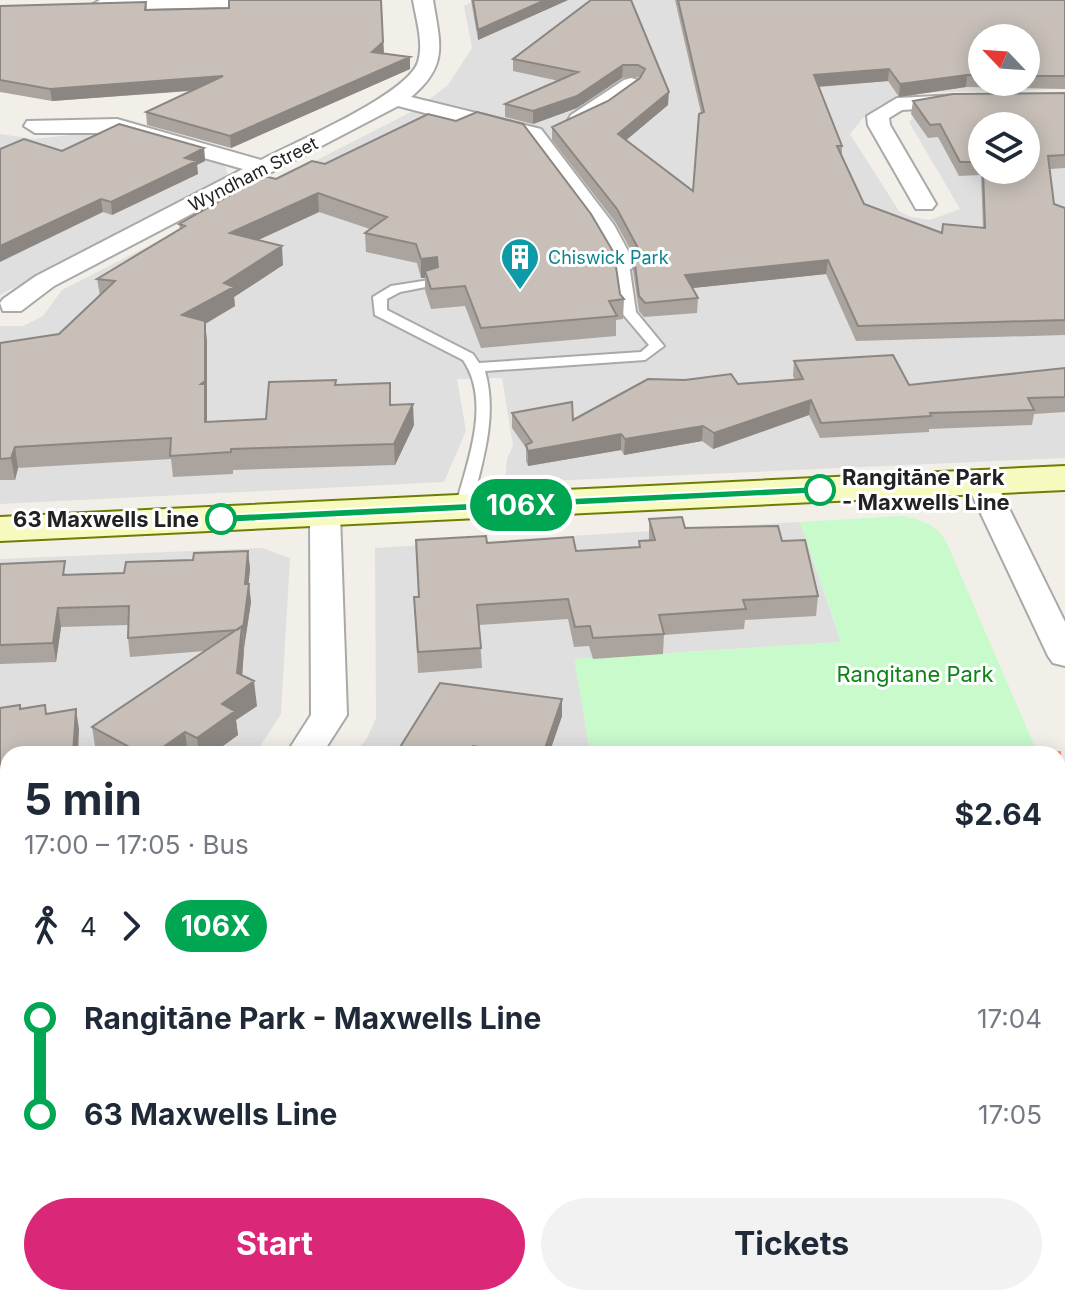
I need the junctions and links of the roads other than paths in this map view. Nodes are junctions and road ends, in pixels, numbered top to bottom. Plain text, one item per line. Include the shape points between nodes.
1 (294, 0) edge
2 (423, 0) edge
3 (190, 2) edge
4 (79, 7) edge
5 (631, 84) edge
6 (395, 99) junction
7 (975, 100) edge
8 (35, 126) dead end
9 (533, 134) junction
10 (265, 168) junction
11 (924, 204) dead end
12 (622, 264) joint
13 (431, 282) edge
14 (12, 305) dead end
15 (478, 367) junction
16 (1065, 478) edge
17 (981, 482) junction
18 (463, 508) junction
19 (325, 514) junction
20 (0, 529) edge
21 (1065, 656) edge
22 (309, 746) edge

1 - 3 street
2 - 6 street, Wyndham Street via 431,57 423,77
3 - 4 street
5 - 9 street via 564,128
6 - 9 street
6 - 10 street, Wyndham Street
7 - 11 street via 897,104 878,116
8 - 10 street via 117,126
9 - 12 street via 605,230
10 - 14 street, Wyndham Street via 45,281
12 - 15 lane via 629,313 657,346 645,356
13 - 15 lane via 380,297 380,312
15 - 18 lane via 484,417
16 - 17 main road
17 - 18 main road
17 - 21 street
18 - 19 main road
19 - 20 main road
19 - 22 street via 329,715

